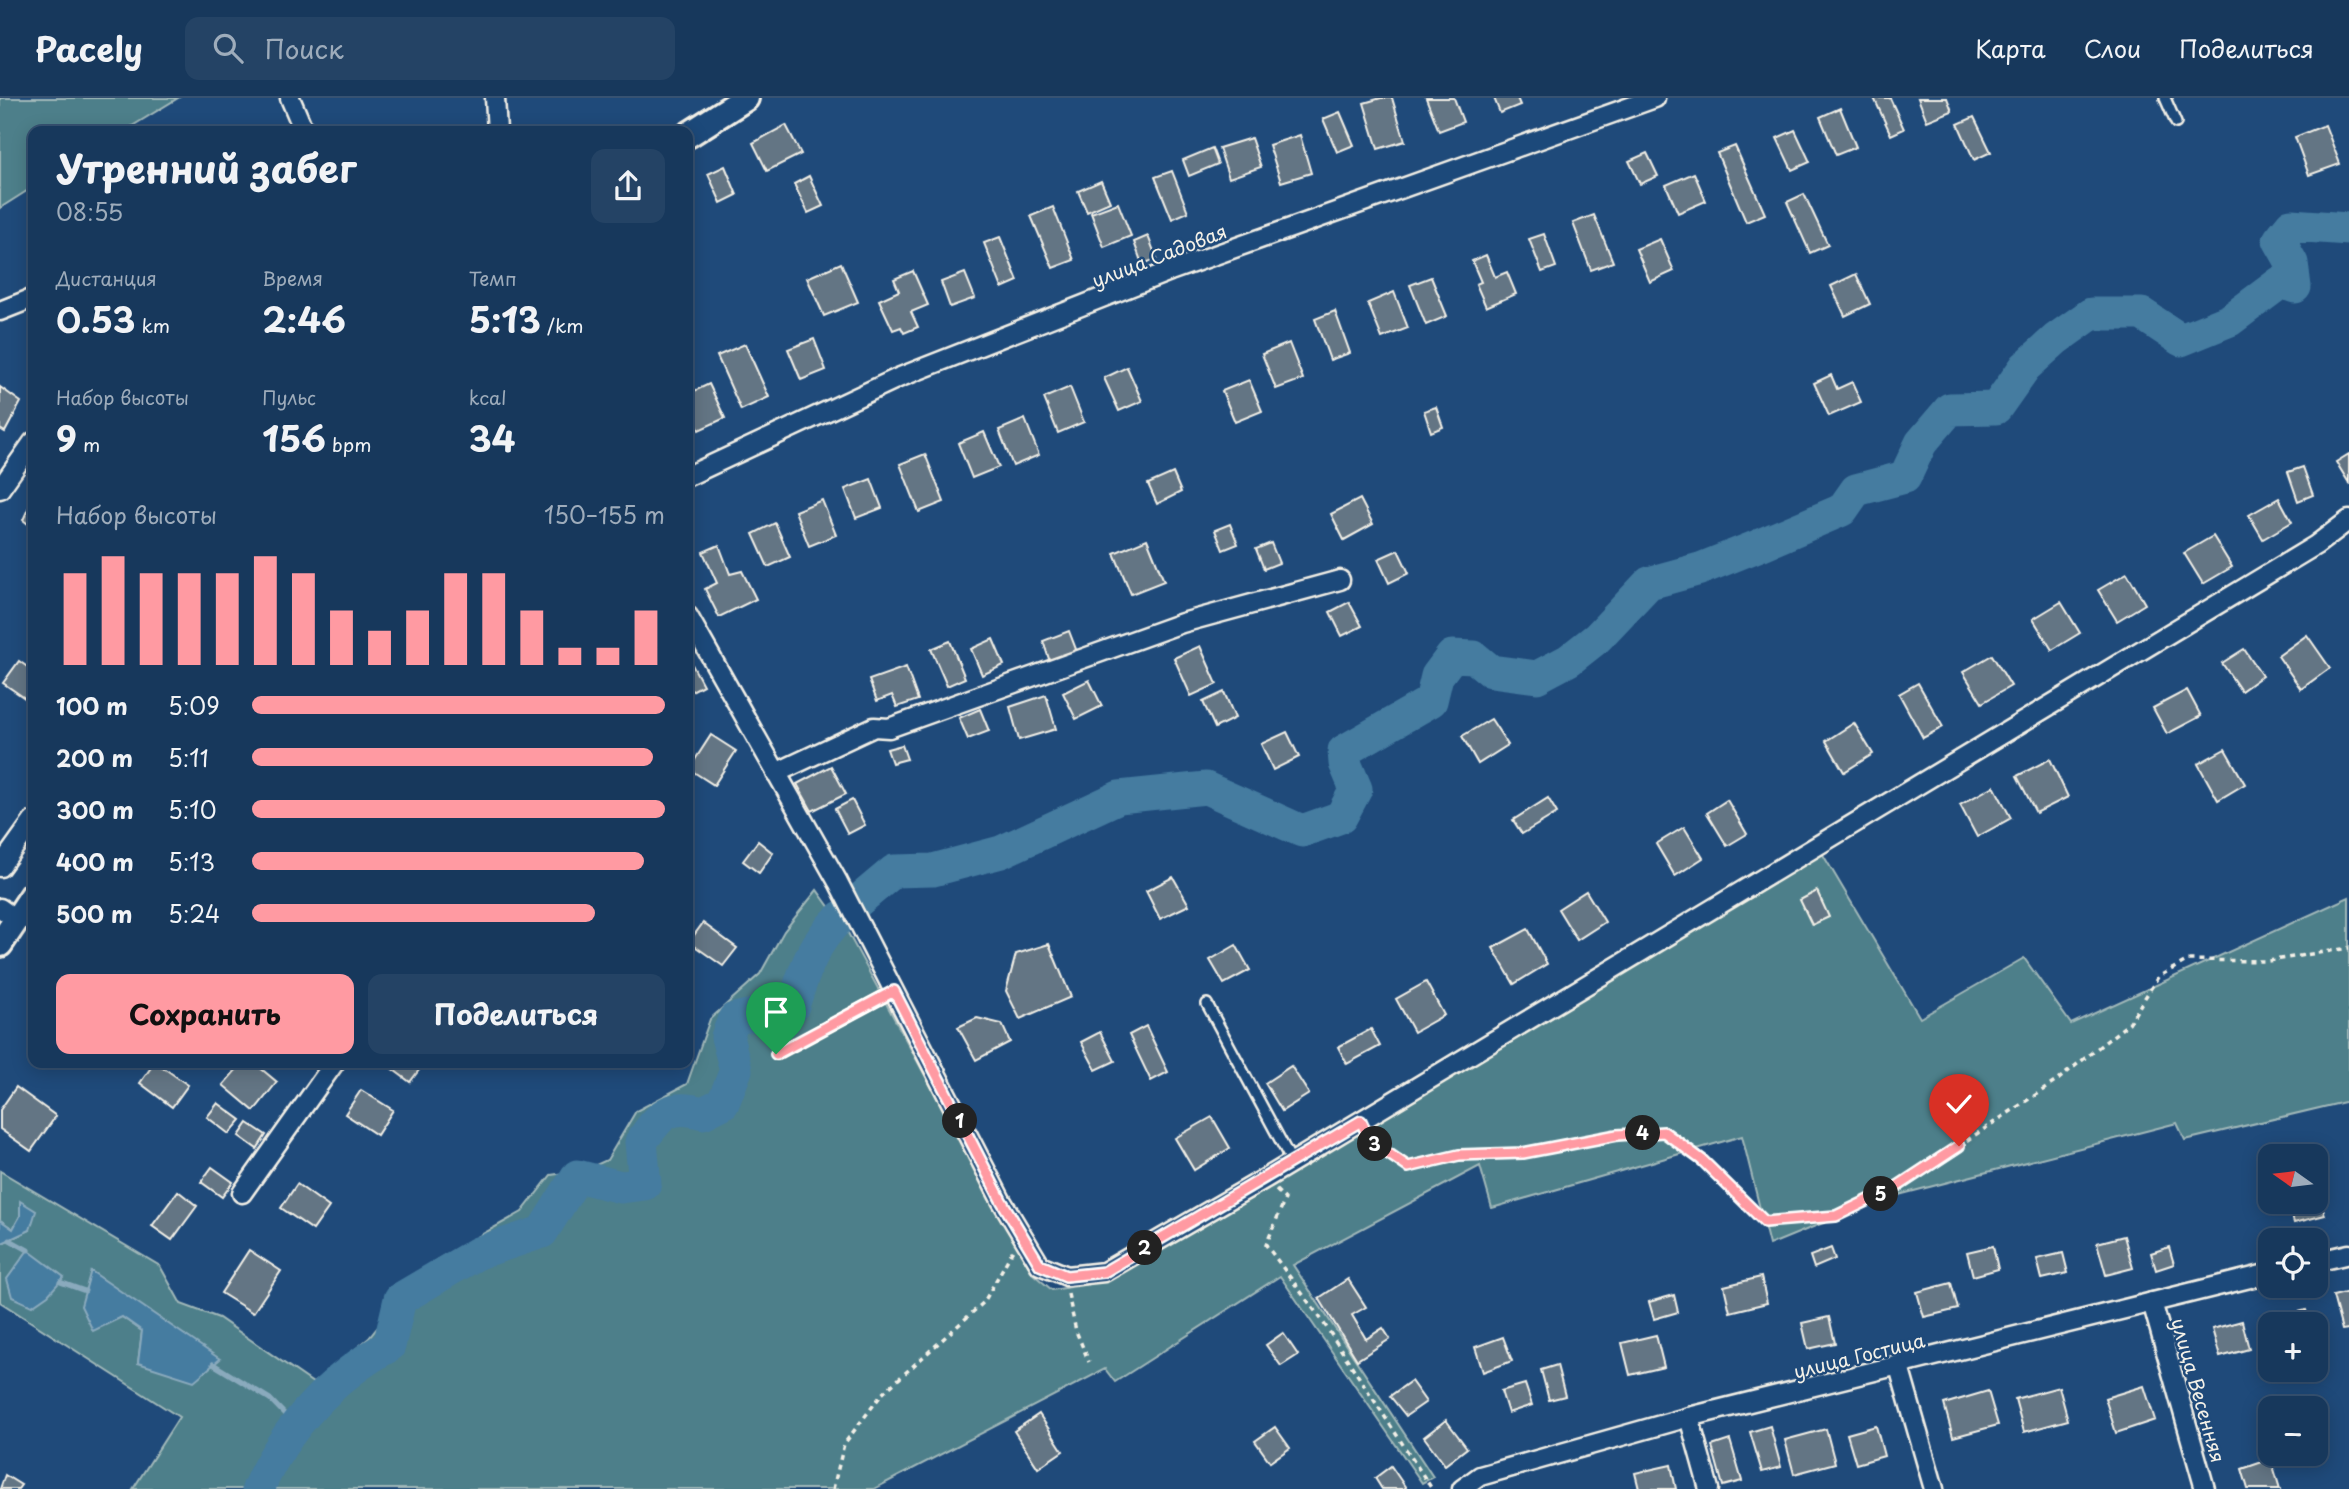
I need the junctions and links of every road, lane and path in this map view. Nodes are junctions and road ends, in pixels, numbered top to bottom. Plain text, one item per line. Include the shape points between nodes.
1 (290, 98) edge
2 (495, 98) edge
3 (746, 98) edge
4 (1655, 98) edge
5 (2165, 98) edge
6 (2176, 123) dead end
7 (302, 126) edge
8 (497, 126) edge
9 (693, 132) edge
10 (28, 300) edge
11 (0, 311) edge
12 (28, 449) edge
13 (693, 474) edge
14 (0, 489) edge
15 (2349, 520) edge
16 (1340, 580) dead end
17 (693, 625) edge
18 (776, 773) junction
19 (28, 828) edge
20 (0, 867) edge
21 (28, 899) edge
22 (9, 914) edge
23 (0, 944) edge
24 (2349, 948) edge
25 (894, 991) junction
26 (1207, 1004) dead end
27 (776, 1054) dead end
28 (331, 1068) edge
29 (1361, 1121) junction
30 (1292, 1162) junction
31 (1266, 1178) junction
32 (242, 1193) dead end
33 (1023, 1233) junction
34 (2349, 1254) edge
35 (2328, 1259) edge
36 (1066, 1276) junction
37 (2258, 1276) edge
38 (2152, 1302) junction
39 (1089, 1362) dead end
40 (1899, 1367) junction
41 (1689, 1418) junction
42 (1482, 1483) edge
43 (833, 1489) edge
44 (1432, 1489) edge
45 (1462, 1489) edge
46 (1709, 1489) edge
47 (1934, 1489) edge
48 (2205, 1489) edge

1 - 7 street
2 - 8 street
3 - 9 street
4 - 13 street, улица Садовая via 1170,271 898,378
5 - 6 lane
10 - 11 street
12 - 14 street
15 - 29 street via 2292,559
16 - 18 street via 1182,623 889,728 874,727
17 - 18 street
18 - 25 street
19 - 20 street
21 - 22 street
22 - 23 street
24 - 29 path via 2268,961 2189,960 2158,977 2129,1023 2055,1082 1898,1186 1836,1216 1765,1222 1702,1160 1664,1132 1617,1135 1523,1153 1459,1155 1408,1167 1370,1141
25 - 27 lane
25 - 33 street via 1001,1200
26 - 30 lane
28 - 32 street
29 - 30 street
30 - 31 street
31 - 36 street via 1104,1272
31 - 44 path via 1285,1199 1266,1245 1321,1319
33 - 36 street via 1040,1265
33 - 43 path via 984,1302 881,1394 844,1444
34 - 35 street
36 - 39 path via 1076,1331
37 - 38 street, улица Гостица
38 - 40 street, улица Гостица
38 - 48 street, улица Весенняя
40 - 41 street, улица Гостица
40 - 47 street
41 - 42 street, улица Гостица
41 - 46 street
42 - 45 street, улица Гостица

